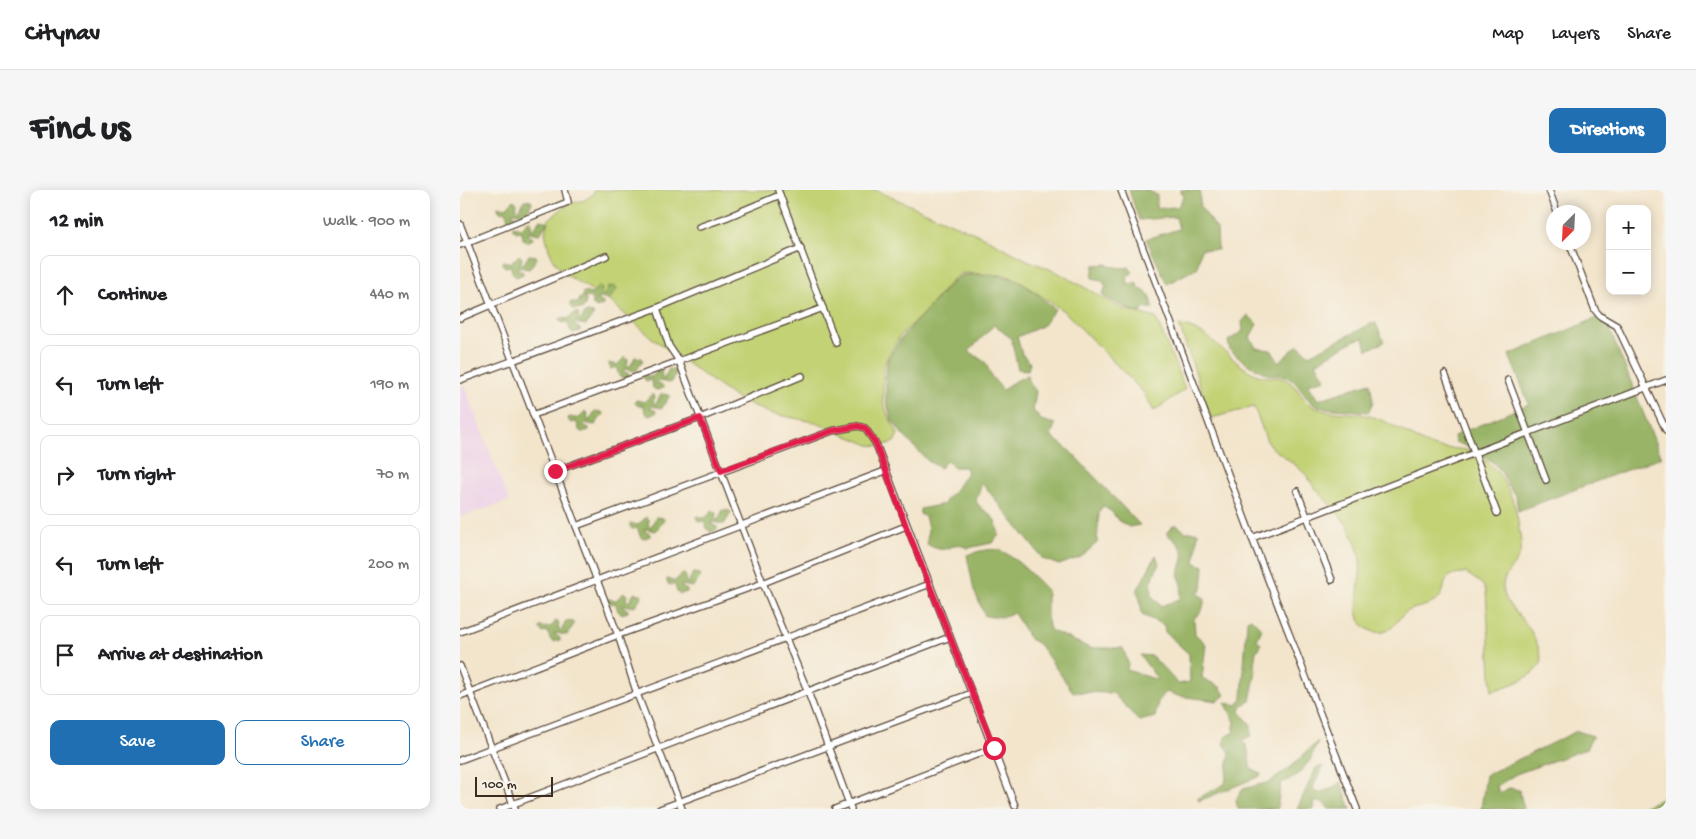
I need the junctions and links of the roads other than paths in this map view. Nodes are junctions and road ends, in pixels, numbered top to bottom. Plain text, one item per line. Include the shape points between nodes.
1 (565, 190) edge
2 (1121, 190) edge
3 (1549, 190) edge
4 (779, 192) edge
5 (1554, 205) edge
6 (460, 224) edge
7 (698, 227) dead end
8 (467, 242) junction
9 (460, 245) edge
10 (801, 248) junction
11 (1572, 250) edge
12 (606, 256) dead end
13 (491, 306) junction
14 (657, 308) junction
15 (823, 308) junction
16 (460, 318) edge
17 (836, 344) dead end
18 (513, 361) junction
19 (679, 361) junction
20 (1445, 374) dead end
21 (802, 376) dead end
22 (460, 380) edge
23 (1508, 380) dead end
24 (1666, 380) edge
25 (1646, 388) junction
26 (533, 415) junction
27 (700, 418) junction
28 (1666, 430) edge
29 (1528, 433) junction
30 (1475, 453) junction
31 (555, 471) junction
32 (721, 471) junction
33 (885, 471) junction
34 (1546, 480) dead end
35 (1297, 490) dead end
36 (1497, 513) dead end
37 (1308, 517) junction
38 (741, 525) junction
39 (576, 526) junction
40 (906, 526) junction
41 (1252, 538) junction
42 (597, 580) junction
43 (1332, 580) dead end
44 (763, 583) junction
45 (930, 584) junction
46 (460, 632) edge
47 (618, 635) junction
48 (950, 637) junction
49 (785, 638) junction
50 (460, 666) edge
51 (470, 692) junction
52 (808, 692) junction
53 (972, 693) junction
54 (637, 694) junction
55 (460, 696) edge
56 (827, 746) junction
57 (492, 748) junction
58 (994, 748) junction
59 (659, 750) junction
60 (460, 760) edge
61 (679, 802) junction
62 (514, 806) edge
63 (850, 806) edge
64 (1016, 808) edge
65 (500, 809) edge
66 (660, 809) edge
67 (682, 809) edge
68 (835, 809) edge
69 (1007, 809) edge
70 (1357, 809) edge

1 - 8 street via 568,202
2 - 41 street
3 - 5 street
4 - 7 street
4 - 10 street
6 - 8 street
8 - 9 street
8 - 13 street
10 - 14 street
10 - 15 street
11 - 25 street via 1595,310 1617,326
12 - 13 street
13 - 16 street
13 - 18 street
14 - 18 street
14 - 19 street via 669,346
15 - 17 street
15 - 19 street
18 - 22 street
18 - 26 street
19 - 26 street
19 - 27 street
20 - 30 street
21 - 27 street
23 - 29 street
24 - 25 street
25 - 28 street
25 - 29 street
26 - 31 street
27 - 31 street
27 - 32 street
29 - 30 street
29 - 34 street
30 - 36 street
30 - 37 street
31 - 39 street
32 - 33 street via 832,431 858,426 865,428 876,444
32 - 38 street
32 - 39 street
33 - 38 street
33 - 40 street
35 - 37 street
37 - 41 street
37 - 43 street
38 - 42 street
38 - 44 street
39 - 42 street
40 - 44 street
40 - 45 street
41 - 70 street
42 - 46 street
42 - 47 street
44 - 47 street
44 - 49 street
45 - 48 street
45 - 49 street
47 - 51 street
47 - 54 street
48 - 52 street
48 - 53 street
49 - 52 street
49 - 54 street
50 - 51 street
51 - 55 street
51 - 57 street
52 - 56 street
52 - 59 street
53 - 56 street
53 - 58 street
54 - 57 street
54 - 59 street
56 - 61 street
56 - 63 street
57 - 60 street
57 - 62 street
58 - 63 street
58 - 64 street
59 - 61 street
59 - 62 street
61 - 66 street
61 - 67 street
62 - 65 street
63 - 68 street
64 - 69 street

